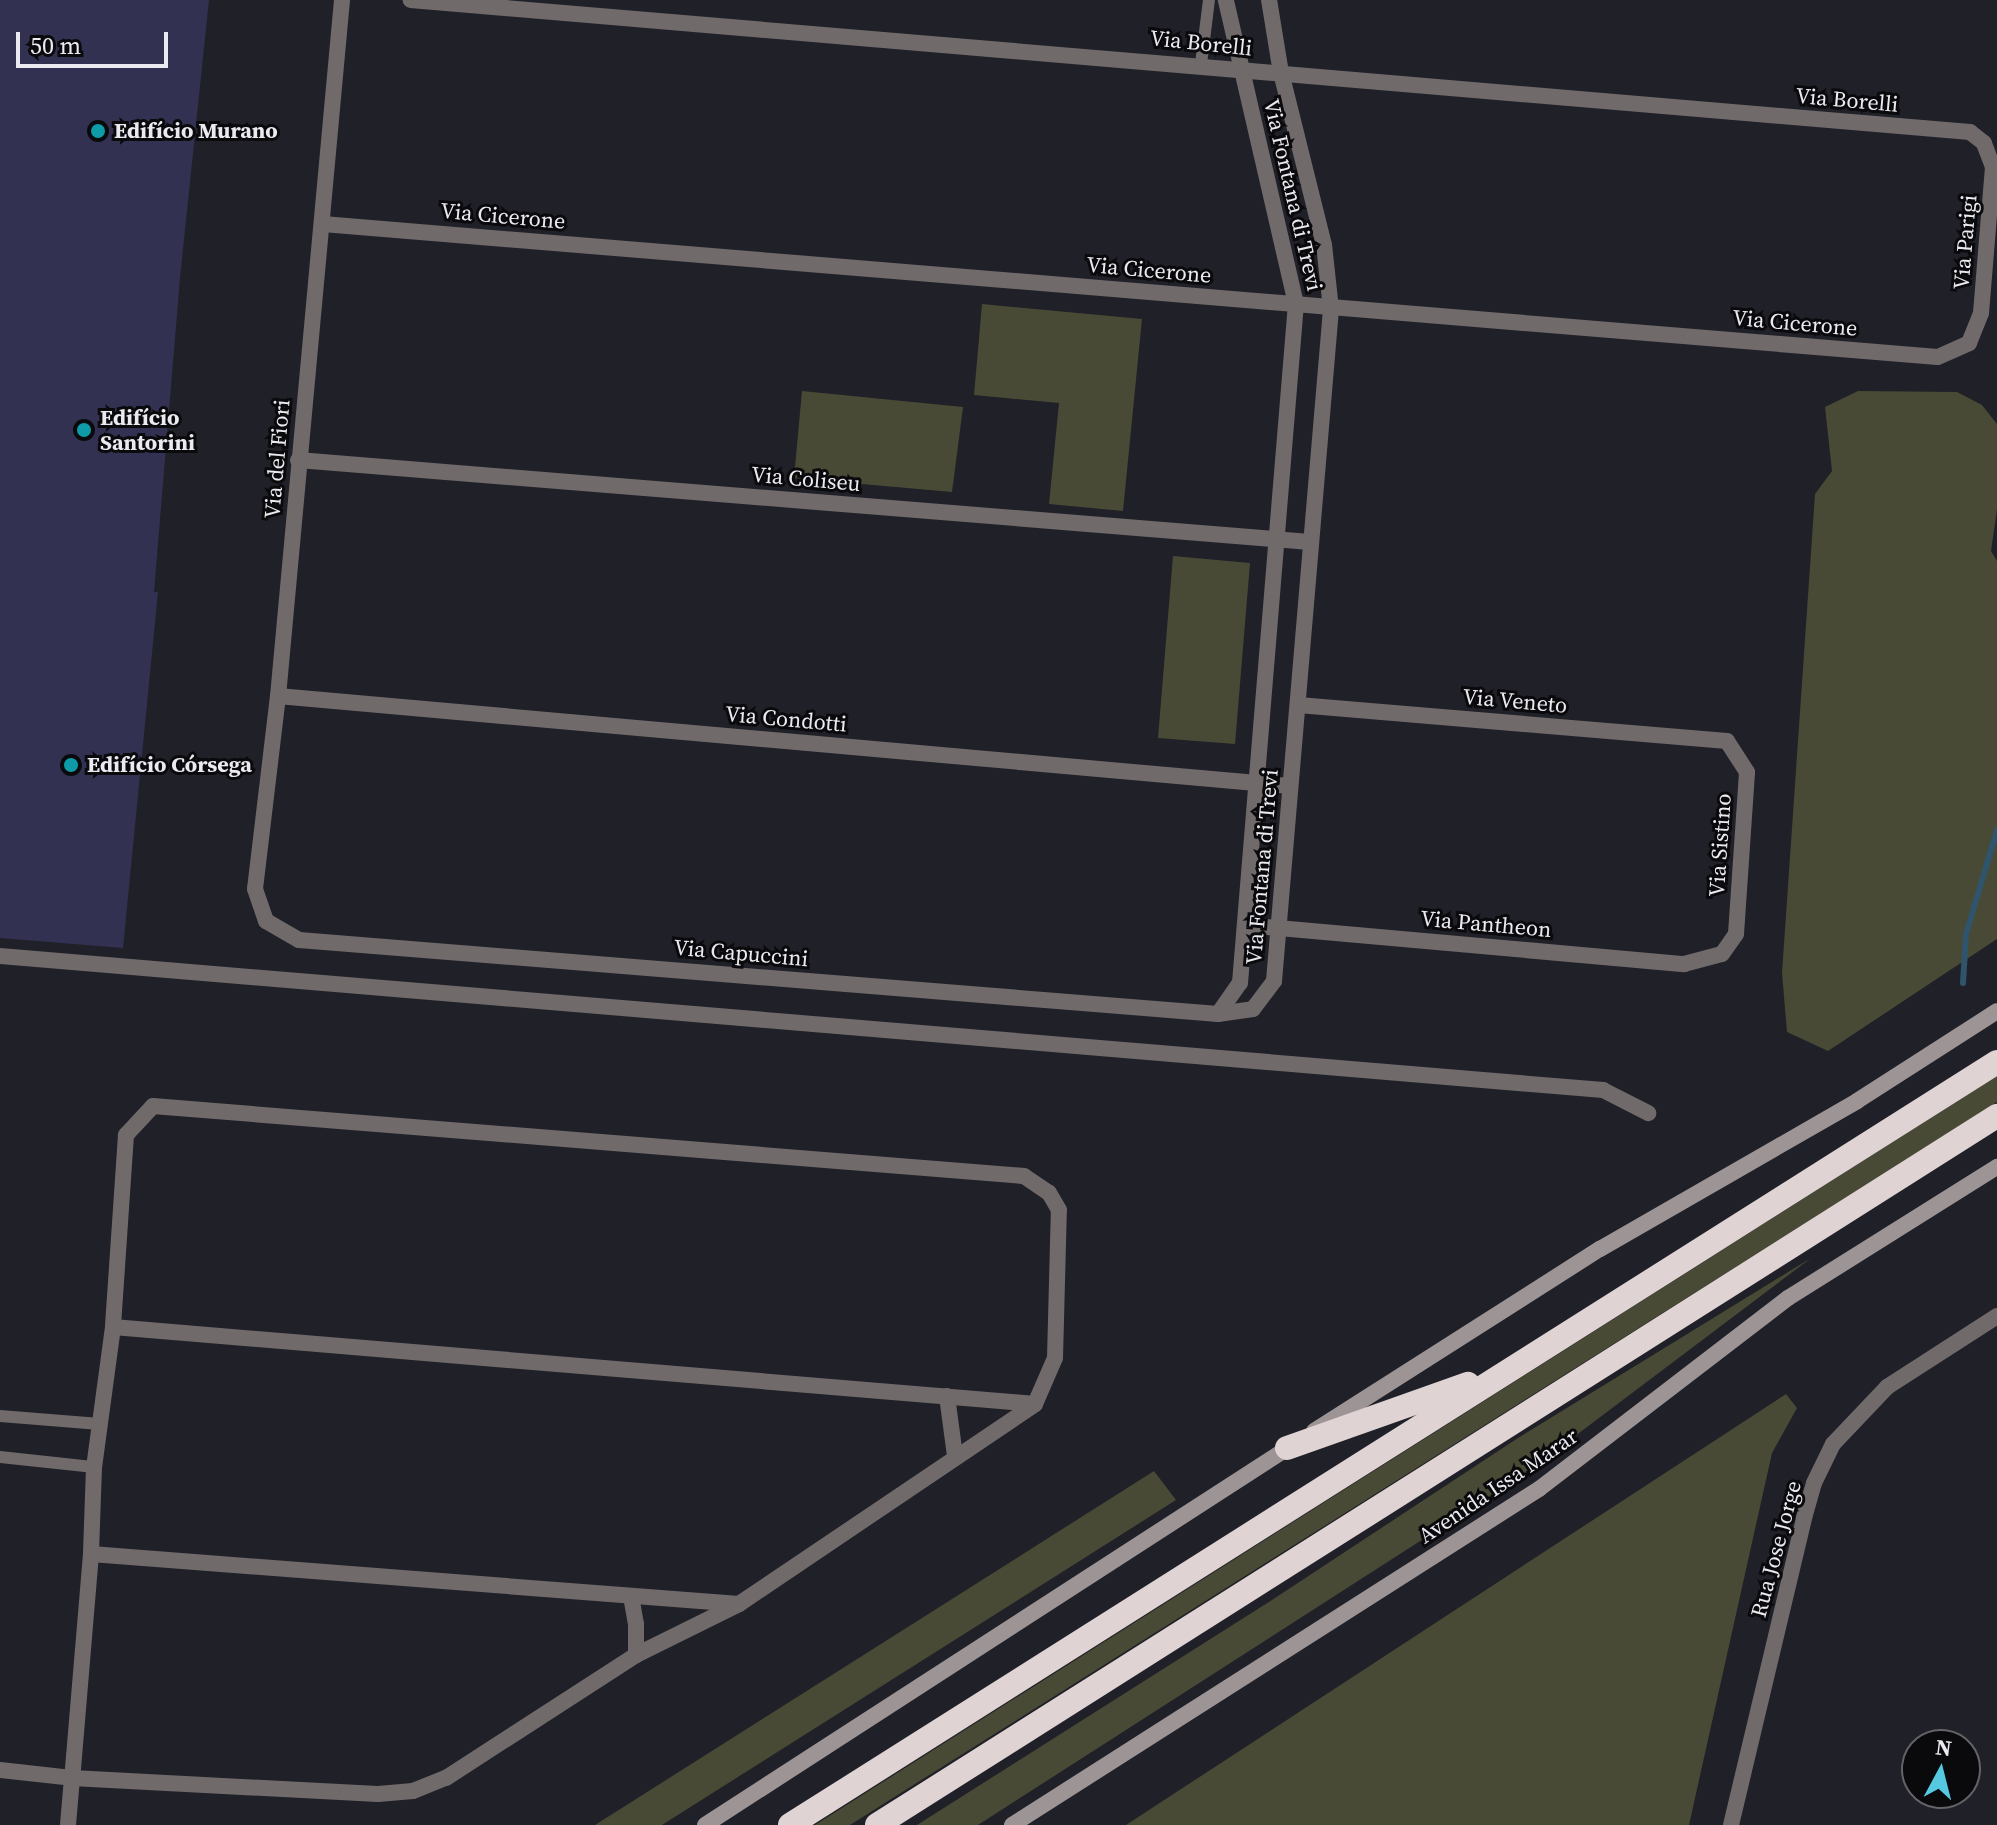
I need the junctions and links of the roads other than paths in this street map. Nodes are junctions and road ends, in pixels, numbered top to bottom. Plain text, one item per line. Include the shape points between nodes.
1 (342, 0) edge
2 (411, 0) edge
3 (1209, 0) edge
4 (1226, 0) edge
5 (1269, 0) edge
6 (1201, 64) junction
7 (1242, 70) junction
8 (1281, 73) junction
9 (1984, 143) joint
10 (323, 224) junction
11 (1296, 304) junction
12 (1331, 309) junction
13 (1969, 343) joint
14 (298, 460) junction
15 (1275, 539) junction
16 (1310, 542) junction
17 (278, 696) junction
18 (1299, 705) junction
19 (1727, 741) joint
20 (1258, 782) junction
21 (1290, 786) junction
22 (266, 921) joint
23 (1245, 925) junction
24 (1280, 928) junction
25 (1722, 954) joint
26 (0, 956) edge
27 (1997, 1011) edge
28 (1218, 1014) junction
29 (1997, 1062) edge
30 (1648, 1113) dead end
31 (1997, 1116) edge
32 (1997, 1167) edge
33 (1997, 1316) edge
34 (113, 1327) junction
35 (1508, 1370) junction
36 (947, 1396) junction
37 (1035, 1404) junction
38 (0, 1416) edge
39 (100, 1424) junction
40 (1287, 1448) junction
41 (955, 1456) junction
42 (0, 1457) edge
43 (94, 1467) junction
44 (91, 1554) junction
45 (631, 1596) junction
46 (739, 1604) junction
47 (636, 1655) junction
48 (0, 1770) edge
49 (72, 1778) junction
50 (68, 1825) edge
51 (705, 1825) edge
52 (790, 1825) edge
53 (877, 1825) edge
54 (1012, 1825) edge
55 (1731, 1825) edge

1 - 10 street, Via del Fiori
2 - 6 street, Via Borelli
3 - 6 lane
4 - 7 street, Via Fontana di Trevi
5 - 8 street, Via Fontana di Trevi
6 - 7 street, Via Borelli
7 - 8 street, Via Borelli
7 - 11 street, Via Fontana di Trevi
8 - 9 street, Via Borelli via 1970,132
8 - 12 street, Via Fontana di Trevi via 1324,245
9 - 13 street, Via Parigi via 1992,182 1981,313
10 - 11 street, Via Cicerone
10 - 14 street, Via del Fiori
11 - 12 street, Via Cicerone
11 - 15 street, Via Fontana di Trevi
12 - 13 street, Via Cicerone via 1938,357
12 - 16 street, Via Fontana di Trevi
14 - 15 street, Via Coliseu
14 - 17 street, Via del Fiori
15 - 16 street, Via Coliseu
15 - 20 street, Via Fontana di Trevi
16 - 18 street, Via Fontana di Trevi
17 - 20 street, Via Condotti
17 - 22 street, Via del Fiori via 255,889
18 - 19 street, Via Veneto
18 - 21 street, Via Fontana di Trevi
19 - 25 street, Via Sistino via 1747,772 1736,934
20 - 21 street, Via Condotti
20 - 23 street, Via Fontana di Trevi
21 - 24 street, Via Fontana di Trevi
22 - 28 street, Via Capuccini via 299,940
23 - 24 street, Via Pantheon
23 - 28 street, Via Fontana di Trevi via 1240,983
24 - 25 street, Via Pantheon via 1684,964
24 - 28 street, Via Fontana di Trevi via 1274,981 1253,1009
26 - 30 street via 1603,1090
27 - 40 street via 1857,1101 1600,1249
29 - 35 highway
31 - 53 highway
32 - 54 street, Avenida Issa Marar via 1788,1298 1539,1489
33 - 55 street, Rua Jose Jorge via 1887,1387 1833,1444 1804,1518
34 - 36 street
34 - 37 street via 126,1135 153,1106 1024,1176 1049,1193 1059,1210 1055,1358
34 - 39 street
35 - 40 highway
35 - 52 highway
36 - 37 street
36 - 41 street
37 - 41 street
38 - 39 lane
39 - 43 street
40 - 51 street
41 - 46 street
42 - 43 lane
43 - 44 street
44 - 45 street
44 - 49 street
45 - 46 street
45 - 47 street
46 - 47 street
47 - 49 street via 446,1778 413,1791 378,1794
48 - 49 street
49 - 50 street

